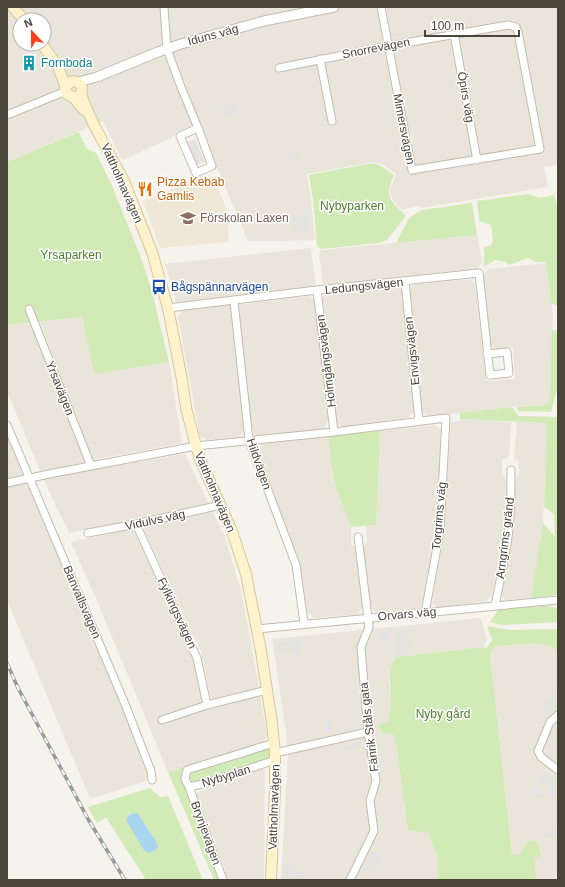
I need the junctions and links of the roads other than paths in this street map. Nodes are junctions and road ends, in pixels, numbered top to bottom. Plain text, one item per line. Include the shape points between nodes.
1 (164, 7) edge
2 (334, 7) edge
3 (381, 7) edge
4 (454, 34) junction
5 (388, 46) junction
6 (167, 49) junction
7 (48, 52) edge
8 (320, 60) junction
9 (279, 68) dead end
10 (74, 89) junction
11 (7, 115) edge
12 (332, 121) dead end
13 (198, 128) junction
14 (540, 149) joint
15 (477, 160) junction
16 (405, 281) junction
17 (317, 290) junction
18 (234, 301) junction
19 (168, 308) junction
20 (29, 309) dead end
21 (487, 354) dead end
22 (419, 422) junction
23 (7, 425) edge
24 (334, 432) junction
25 (249, 440) junction
26 (196, 446) junction
27 (91, 466) junction
28 (511, 470) dead end
29 (30, 478) junction
30 (7, 483) edge
31 (221, 506) junction
32 (136, 524) junction
33 (88, 533) dead end
34 (358, 537) dead end
35 (558, 600) edge
36 (495, 606) junction
37 (425, 613) junction
38 (368, 618) junction
39 (304, 624) junction
40 (257, 629) junction
41 (267, 690) junction
42 (208, 705) junction
43 (558, 715) edge
44 (162, 720) dead end
45 (368, 732) junction
46 (275, 752) junction
47 (558, 770) edge
48 (152, 780) dead end
49 (188, 787) junction
50 (223, 880) edge
51 (271, 880) edge
52 (350, 880) edge

1 - 6 street
2 - 6 street, Iduns väg via 264,21
3 - 5 street, Mimersvägen
4 - 5 street, Snorrevägen
4 - 14 street, Snorrevägen via 508,25 516,27
4 - 15 street, Öpirs väg
5 - 8 street, Snorrevägen
5 - 15 street, Mimersvägen via 412,170
6 - 10 street, Iduns väg
6 - 13 street
7 - 10 main road, Vattholmavägen
8 - 9 street, Snorrevägen
8 - 12 street
10 - 11 street, Iduns väg
10 - 19 main road, Vattholmavägen via 124,181 152,252
13 - 13 street via 180,136 196,173 212,166
14 - 15 street, Mimersvägen
16 - 17 street, Ledungsvägen
16 - 21 street, Ledungsvägen via 479,273
16 - 22 street, Envigsvägen
17 - 18 street, Ledungsvägen
17 - 24 street, Holmgångsvägen
18 - 19 street, Ledungsvägen
18 - 25 street, Hildvägen
19 - 26 main road, Vattholmavägen via 186,408
20 - 27 street, Yrsavägen
22 - 24 street
22 - 37 street, Torgrims väg via 446,418 440,531
23 - 29 street, Banvallsvägen
24 - 25 street
25 - 26 street
25 - 39 street, Hildvägen via 296,565
26 - 27 street
26 - 31 main road, Vattholmavägen
27 - 29 street
28 - 36 street, Arngrims gränd via 509,527
29 - 30 street
29 - 48 street, Banvallsvägen via 125,704 151,771
31 - 32 street, Vidulvs väg
31 - 40 main road, Vattholmavägen via 246,574
32 - 33 street, Vidulvs väg
32 - 42 street, Fylkingsvägen via 197,658
34 - 38 street, Fänrik Ståls gata
35 - 36 street, Orvars väg
36 - 37 street, Orvars väg
37 - 38 street, Orvars väg
38 - 39 street, Orvars väg
38 - 45 street, Fänrik Ståls gata via 369,627 361,647
39 - 40 street, Orvars väg
40 - 41 main road, Vattholmavägen
41 - 42 street
41 - 46 main road, Vattholmavägen
42 - 44 street
43 - 47 street via 550,722 538,751 541,757
45 - 46 street
45 - 52 street, Fänrik Ståls gata via 376,781 370,800 374,831
46 - 49 street, Nybyplan via 207,783
46 - 49 street, Nybyplan via 187,770 185,779
46 - 51 main road, Vattholmavägen
49 - 50 street, Brynjevägen

